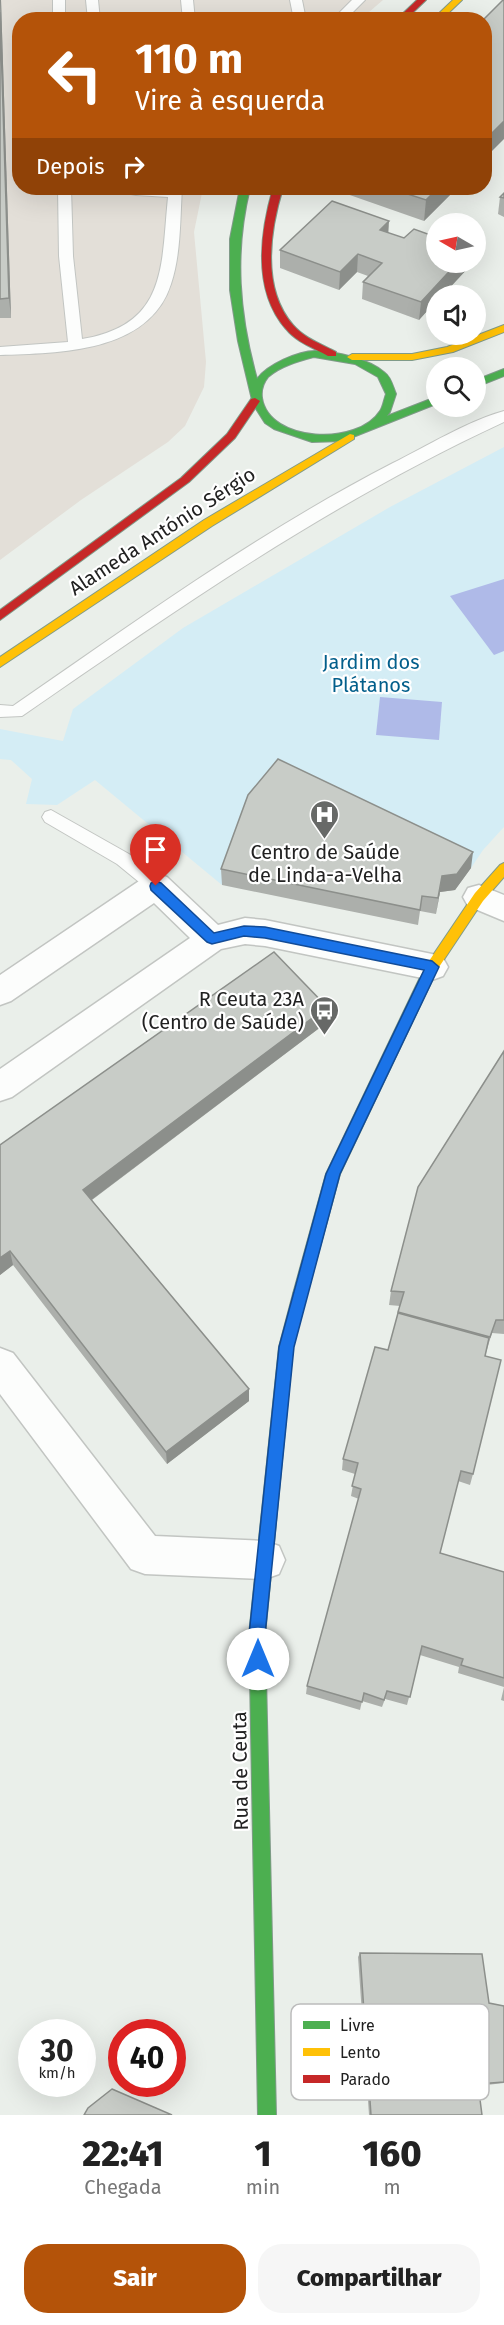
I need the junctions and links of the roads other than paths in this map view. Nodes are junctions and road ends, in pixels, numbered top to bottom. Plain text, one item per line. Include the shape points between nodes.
1 (359, 0) edge
2 (422, 0) edge
3 (458, 0) edge
4 (346, 12) edge
5 (409, 12) edge
6 (445, 12) edge
7 (64, 195) edge
8 (175, 195) edge
9 (243, 195) edge
10 (276, 195) edge
11 (504, 328) edge
12 (76, 346) junction
13 (0, 351) edge
14 (332, 354) junction
15 (349, 357) junction
16 (504, 372) edge
17 (486, 380) edge
18 (255, 396) junction
19 (426, 404) edge
20 (504, 416) edge
21 (378, 424) junction
22 (350, 437) junction
23 (0, 616) edge
24 (0, 663) edge
25 (0, 711) edge
26 (51, 817) dead end
27 (504, 868) edge
28 (156, 886) junction
29 (492, 903) edge
30 (212, 939) junction
31 (432, 967) junction
32 (0, 992) edge
33 (0, 1087) edge
34 (1, 1369) edge
35 (265, 1560) junction
36 (267, 2115) edge

1 - 4 lane
2 - 5 street
3 - 6 street
7 - 12 lane
8 - 12 lane via 168,266 159,297 130,328
9 - 18 street via 234,236 234,283 244,354
10 - 14 street via 267,234 273,297 288,326
11 - 15 street via 449,350 412,357
12 - 13 lane
14 - 15 street
14 - 18 street via 297,356 281,362 264,375
15 - 21 street via 381,374 389,386 392,399
16 - 17 street
18 - 22 street via 261,414 288,434 308,439
18 - 23 street, Alameda António Sérgio via 246,418 185,483
19 - 21 street
20 - 25 lane via 334,501 219,573 16,712
21 - 22 street
22 - 24 street, Alameda António Sérgio via 208,523
26 - 28 lane via 123,859
27 - 29 street, Rua de Ceuta
28 - 30 street
28 - 32 street
29 - 31 street, Rua de Ceuta
30 - 31 street via 244,931 265,933
30 - 33 street
31 - 35 street, Rua de Ceuta via 333,1174 286,1347
34 - 35 street via 144,1555
35 - 36 street, Rua de Ceuta via 257,1635

